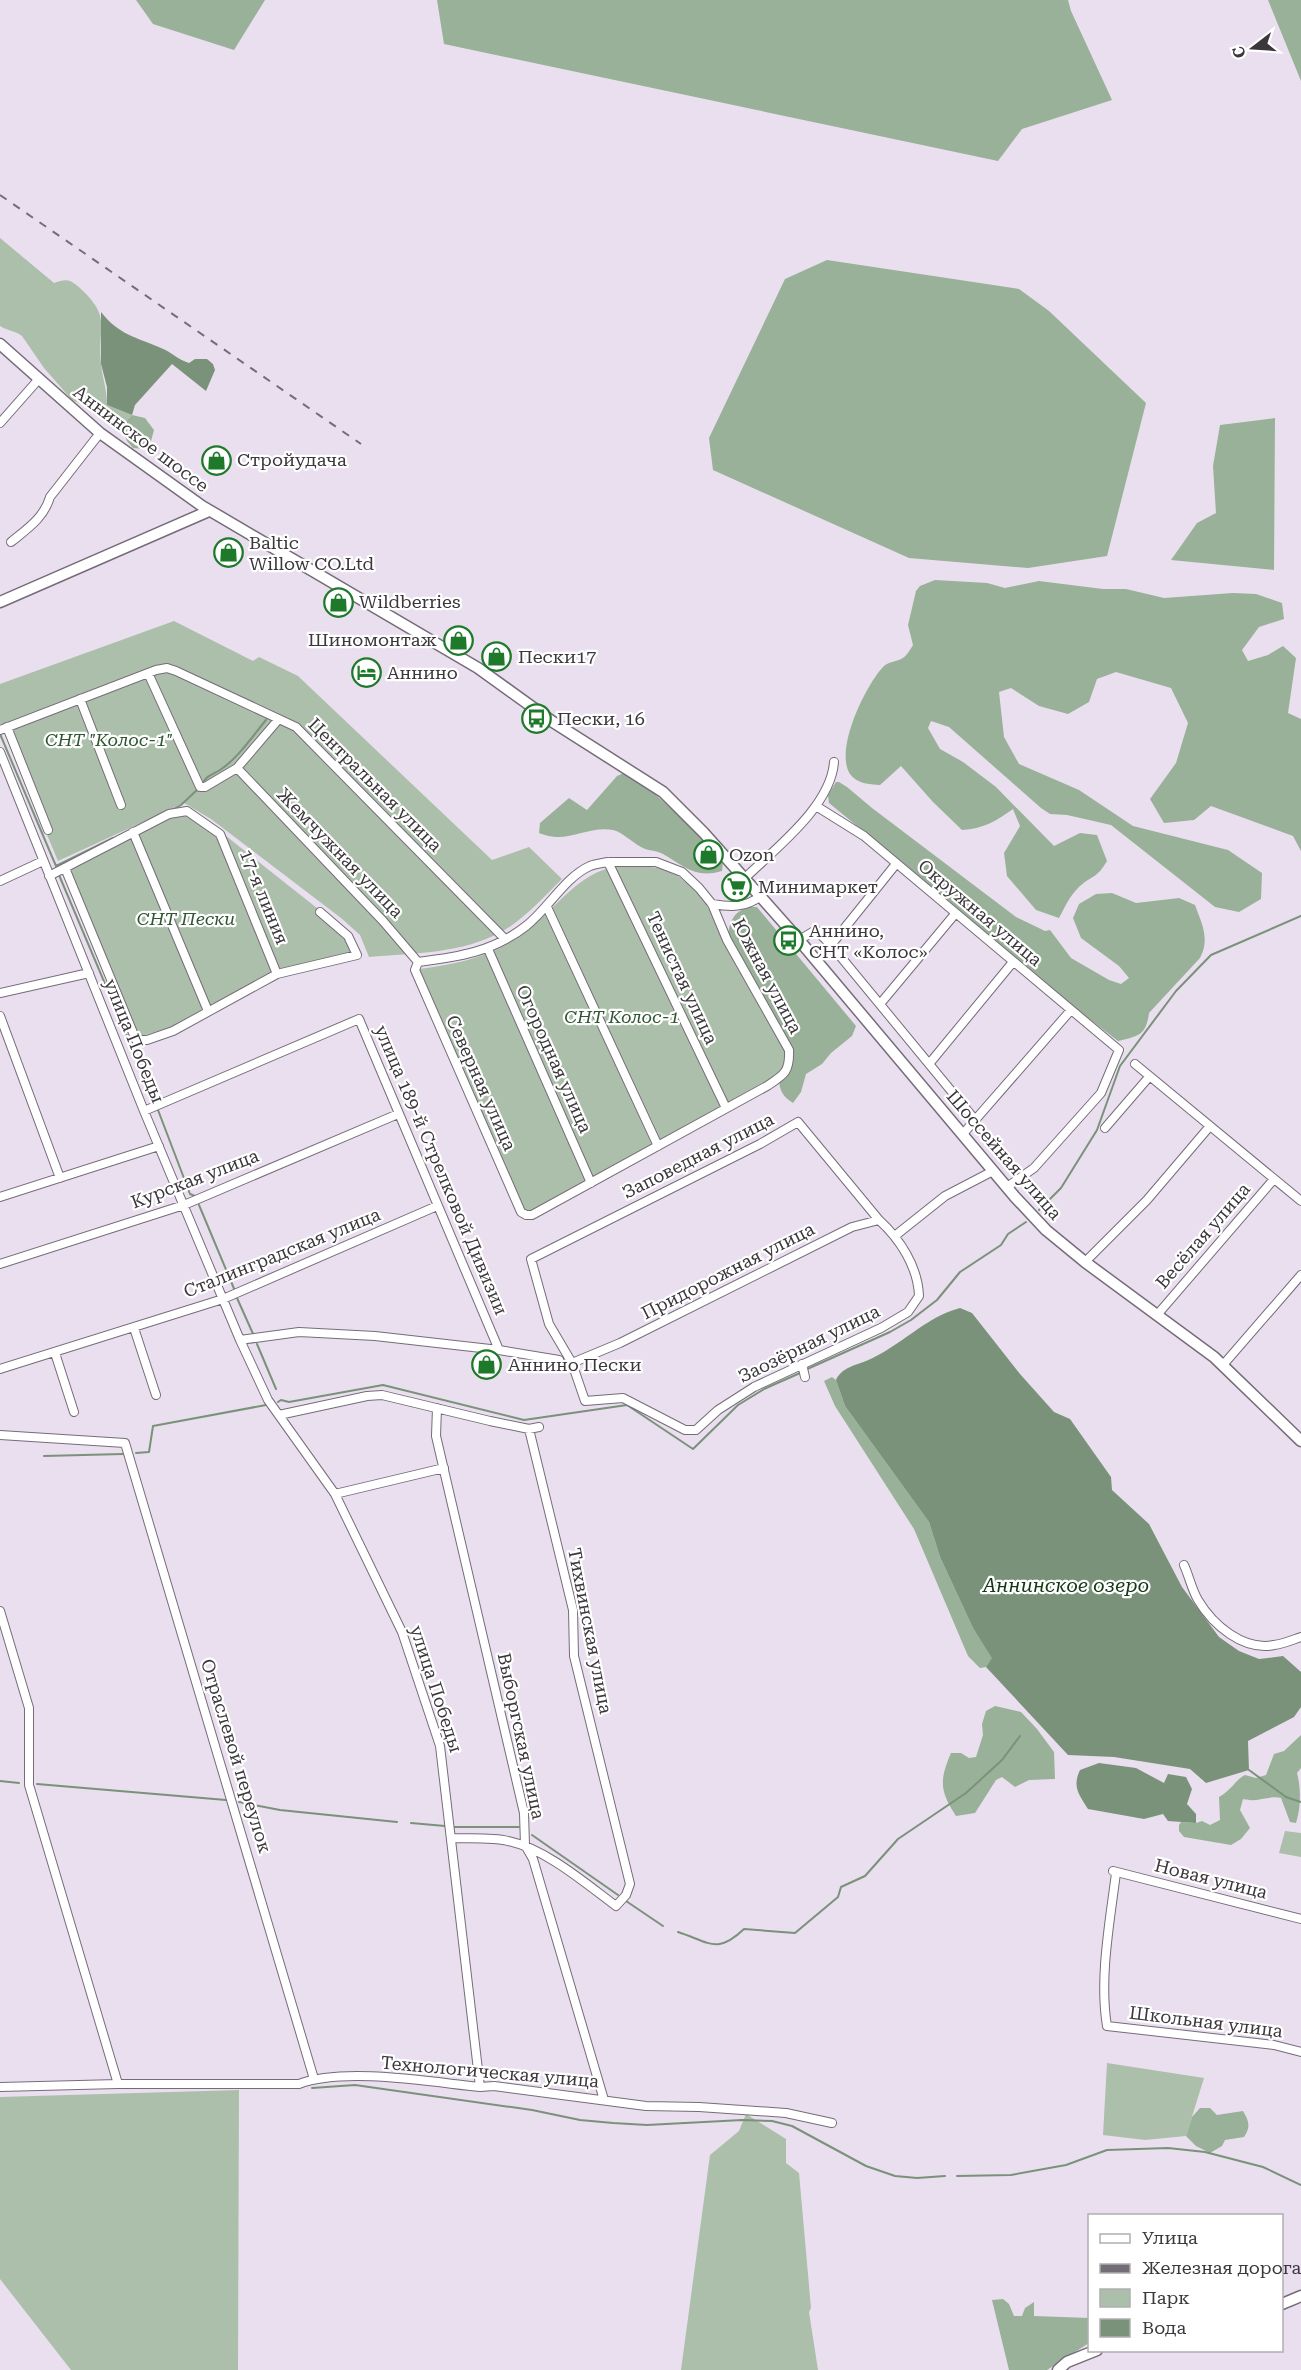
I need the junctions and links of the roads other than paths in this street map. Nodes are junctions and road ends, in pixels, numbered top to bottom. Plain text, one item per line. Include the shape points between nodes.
1 (0, 344) edge
2 (38, 380) junction
3 (0, 423) edge
4 (100, 433) junction
5 (209, 511) junction
6 (11, 542) dead end
7 (0, 602) edge
8 (148, 673) junction
9 (80, 699) junction
10 (278, 720) junction
11 (3, 728) edge
12 (0, 752) edge
13 (834, 762) dead end
14 (237, 768) junction
15 (121, 805) dead end
16 (816, 806) junction
17 (48, 830) dead end
18 (133, 832) junction
19 (43, 861) junction
20 (608, 862) junction
21 (896, 864) junction
22 (64, 868) junction
23 (49, 876) junction
24 (745, 878) junction
25 (0, 881) edge
26 (761, 896) junction
27 (712, 904) junction
28 (547, 907) junction
29 (320, 912) dead end
30 (955, 914) junction
31 (505, 939) junction
32 (799, 940) junction
33 (831, 945) junction
34 (488, 949) junction
35 (418, 962) junction
36 (1013, 962) junction
37 (89, 973) junction
38 (278, 974) junction
39 (0, 993) edge
40 (880, 1004) junction
41 (1071, 1010) junction
42 (208, 1011) junction
43 (0, 1016) edge
44 (1135, 1064) dead end
45 (929, 1065) junction
46 (1149, 1077) junction
47 (726, 1108) junction
48 (144, 1111) junction
49 (398, 1113) junction
50 (976, 1121) junction
51 (1210, 1126) junction
52 (1105, 1128) dead end
53 (962, 1135) junction
54 (159, 1146) junction
55 (658, 1146) junction
56 (993, 1171) junction
57 (60, 1178) junction
58 (1274, 1179) junction
59 (591, 1183) junction
60 (1007, 1187) junction
61 (0, 1197) edge
62 (1301, 1201) edge
63 (184, 1205) junction
64 (437, 1206) junction
65 (879, 1220) junction
66 (896, 1235) junction
67 (1085, 1262) junction
68 (0, 1264) edge
69 (1301, 1275) edge
70 (223, 1299) junction
71 (1157, 1315) junction
72 (134, 1328) junction
73 (240, 1340) junction
74 (499, 1350) junction
75 (55, 1353) junction
76 (559, 1360) dead end
77 (572, 1363) junction
78 (802, 1365) junction
79 (1223, 1365) junction
80 (0, 1369) edge
81 (805, 1377) dead end
82 (156, 1395) dead end
83 (437, 1408) junction
84 (74, 1412) dead end
85 (279, 1415) junction
86 (539, 1427) dead end
87 (529, 1429) junction
88 (0, 1436) edge
89 (1301, 1441) edge
90 (444, 1468) junction
91 (335, 1494) junction
92 (1184, 1565) dead end
93 (0, 1611) edge
94 (1301, 1637) edge
95 (452, 1838) junction
96 (525, 1845) junction
97 (1301, 1919) edge
98 (1107, 2026) joint
99 (1301, 2052) edge
100 (314, 2079) junction
101 (118, 2084) junction
102 (0, 2087) edge
103 (480, 2088) junction
104 (604, 2100) junction
105 (832, 2123) dead end
106 (1301, 2296) edge
107 (1283, 2303) edge
108 (1092, 2352) edge
109 (1058, 2370) edge

1 - 2 main road, Аннинское шоссе
2 - 3 street
2 - 4 main road, Аннинское шоссе
4 - 5 main road, Аннинское шоссе
4 - 6 street via 50,497 36,522
5 - 7 main road
5 - 24 main road, Аннинское шоссе via 470,663 553,722 650,781 678,805
8 - 9 street, Центральная улица
8 - 10 street, Центральная улица via 167,668
8 - 14 street via 200,787
9 - 11 street, Центральная улица
9 - 15 street
10 - 14 street
10 - 31 street, Центральная улица via 296,727
11 - 17 street
12 - 19 street, улица Победы
13 - 16 street via 829,784
14 - 35 street, Жемчужная улица
16 - 21 street, Окружная улица via 847,823
16 - 24 street
18 - 22 street
18 - 38 street, 17-я линия via 169,814 187,811 220,834
18 - 42 street
19 - 23 street, улица Победы
19 - 25 street
20 - 27 street via 656,861 682,872
20 - 28 street via 590,866 570,880
20 - 47 street, Тенистая улица
21 - 30 street, Окружная улица
21 - 33 street
22 - 23 street
22 - 42 street via 136,1040 173,1031
23 - 37 street, улица Победы
24 - 26 main road, Шоссейная улица
26 - 27 street via 734,908
26 - 32 main road, Шоссейная улица
27 - 47 street, Южная улица via 789,1050 790,1065 784,1075
28 - 31 street
28 - 55 street
29 - 38 street via 348,936 357,955
30 - 36 street, Окружная улица
30 - 40 street
31 - 34 street
32 - 33 street via 816,930
32 - 53 main road, Шоссейная улица
33 - 40 street
34 - 35 street
34 - 59 street, Огородная улица
35 - 59 street, Северная улица via 417,981 521,1212 532,1215
36 - 41 street, Окружная улица
36 - 45 street
37 - 39 street
37 - 48 street, улица Победы
38 - 42 street
40 - 45 street
41 - 50 street
41 - 60 street, Окружная улица via 1119,1050 1101,1093 1034,1168
43 - 57 street
44 - 46 street
45 - 50 street
46 - 51 street
46 - 52 street
47 - 55 street
48 - 49 street, улица 189-й Стрелковой Дивизии via 359,1019
48 - 54 street, улица Победы
49 - 63 street, Курская улица
49 - 64 street, улица 189-й Стрелковой Дивизии
50 - 53 street
51 - 58 street
51 - 67 street via 1147,1200
53 - 56 main road, Шоссейная улица
54 - 57 street
54 - 63 street, улица Победы
55 - 59 street
56 - 60 main road, Шоссейная улица
56 - 66 street via 945,1196
57 - 61 street
58 - 62 street
58 - 71 street, Весёлая улица
60 - 67 main road, Шоссейная улица via 1047,1230
63 - 68 street, Курская улица
63 - 70 street, улица Победы
64 - 70 street, Сталинградская улица
64 - 74 street, улица 189-й Стрелковой Дивизии
65 - 66 street
65 - 77 street, Придорожная улица via 852,1227
65 - 77 street, Заповедная улица via 798,1122 531,1259 549,1324
66 - 78 street, Заозёрная улица via 918,1285 919,1296 908,1312
67 - 71 main road, Шоссейная улица
69 - 79 street
70 - 72 street, Сталинградская улица
70 - 73 street, улица Победы
71 - 79 main road, Шоссейная улица
72 - 75 street, Сталинградская улица
72 - 82 street
73 - 74 street via 299,1332
73 - 85 street, улица Победы
74 - 76 street
75 - 80 street, Сталинградская улица
75 - 84 street
77 - 78 street, Заозёрная улица via 585,1401 623,1398 685,1430 696,1430 754,1387
78 - 81 street
79 - 89 main road, Шоссейная улица
83 - 85 street via 382,1395
83 - 87 street
83 - 90 street, Выборгская улица via 436,1436
85 - 91 street, улица Победы
86 - 87 street
87 - 96 street, Тихвинская улица via 573,1610 574,1656 630,1884 626,1895 616,1906
88 - 100 street, Отраслевой переулок via 125,1443
90 - 91 street
90 - 96 street, Выборгская улица via 524,1813
91 - 95 street, улица Победы via 402,1632 440,1746
92 - 94 street via 1197,1599 1233,1637 1250,1644 1273,1646
93 - 101 street via 29,1708 29,1785
95 - 96 street via 506,1840
95 - 103 street, улица Победы
96 - 104 street, Выборгская улица via 533,1859
97 - 98 street, Новая улица via 1114,1872 1105,1980
98 - 99 street, Школьная улица via 1274,2045
100 - 101 street, Технологическая улица via 299,2084
100 - 103 street, Технологическая улица via 379,2077
101 - 102 street, Технологическая улица
103 - 104 street, Технологическая улица via 494,2086
104 - 105 street, Технологическая улица via 786,2113
106 - 107 main road
108 - 109 main road

